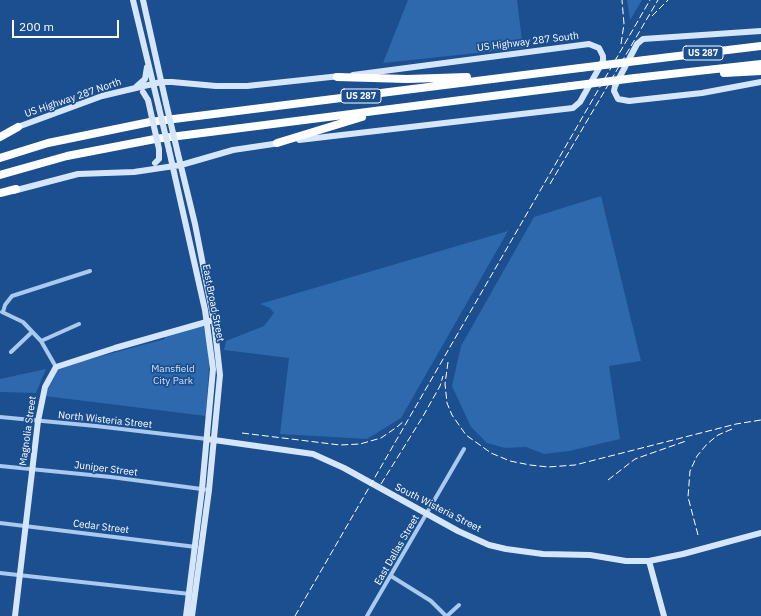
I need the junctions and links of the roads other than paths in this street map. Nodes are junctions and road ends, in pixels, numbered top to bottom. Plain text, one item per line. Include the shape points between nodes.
1 (133, 0) edge
2 (143, 0) edge
3 (761, 31) edge
4 (761, 46) edge
5 (148, 63) junction
6 (761, 64) edge
7 (158, 67) junction
8 (547, 71) junction
9 (761, 71) edge
10 (668, 73) junction
11 (337, 77) junction
12 (161, 82) junction
13 (172, 82) junction
14 (761, 82) edge
15 (153, 84) junction
16 (135, 87) junction
17 (383, 111) junction
18 (18, 127) junction
19 (0, 133) edge
20 (0, 137) edge
21 (277, 143) junction
22 (0, 158) edge
23 (193, 161) junction
24 (181, 165) junction
25 (173, 166) junction
26 (140, 171) junction
27 (0, 175) edge
28 (186, 185) junction
29 (16, 189) junction
30 (0, 192) edge
31 (0, 196) edge
32 (195, 224) junction
33 (186, 225) junction
34 (90, 271) dead end
35 (207, 285) junction
36 (200, 287) junction
37 (1, 312) edge
38 (214, 320) junction
39 (207, 322) junction
40 (79, 324) dead end
41 (32, 332) junction
42 (41, 341) junction
43 (11, 352) dead end
44 (212, 356) junction
45 (220, 356) junction
46 (56, 367) junction
47 (213, 385) junction
48 (220, 386) junction
49 (0, 417) edge
50 (38, 421) junction
51 (211, 440) junction
52 (464, 449) dead end
53 (0, 466) edge
54 (32, 468) junction
55 (202, 489) junction
56 (209, 490) junction
57 (426, 514) junction
58 (0, 523) edge
59 (26, 526) junction
60 (761, 533) edge
61 (198, 547) junction
62 (648, 561) junction
63 (0, 573) edge
64 (20, 575) junction
65 (391, 576) junction
66 (188, 594) junction
67 (195, 595) junction
68 (459, 605) dead end
69 (15, 616) edge
70 (186, 616) edge
71 (192, 616) edge
72 (367, 616) edge
73 (446, 616) edge
74 (664, 616) edge

1 - 5 main road, East Broad Street
2 - 7 main road, East Broad Street
3 - 14 main road via 643,39 637,44 614,86 614,91 618,99 629,101 702,93
4 - 8 highway, US 287, bridge
5 - 15 main road, East Broad Street
5 - 16 main road via 145,79
6 - 10 highway, US 287
7 - 12 main road, East Broad Street
7 - 13 main road
8 - 11 highway via 422,79
8 - 22 highway, US 287 via 150,122 48,143
9 - 10 highway via 681,76
10 - 17 highway, US 287, bridge
11 - 13 main road, US Highway 287 South via 235,87
11 - 21 main road, US Highway 287 South via 589,44 599,48 603,56 603,61 580,102 573,108 325,135
12 - 13 main road, US Highway 287 South
12 - 15 main road, US Highway 287 South
12 - 24 main road, East Broad Street, bridge
15 - 16 main road, US Highway 287 North
15 - 25 main road, East Broad Street, bridge
16 - 18 main road, US Highway 287 North via 102,96
16 - 26 main road, bridge via 143,92 148,100 160,150 159,159
17 - 21 highway
17 - 27 highway, US 287 via 154,139 67,156
18 - 19 main road, US Highway 287 North
18 - 20 highway
21 - 23 main road, US Highway 287 South via 233,150
23 - 24 main road, US Highway 287 South
23 - 28 main road via 186,170
24 - 25 main road, US Highway 287 South
24 - 28 main road, East Broad Street
25 - 26 main road
25 - 33 main road, East Broad Street
26 - 29 main road via 78,174
28 - 32 main road, East Broad Street
29 - 30 highway
29 - 31 main road
32 - 33 main road
32 - 35 main road, East Broad Street
33 - 36 main road, East Broad Street
34 - 37 street via 12,296
35 - 36 main road
35 - 38 main road, East Broad Street
36 - 39 main road, East Broad Street
37 - 41 street via 18,319
38 - 39 main road
38 - 45 main road, East Broad Street
39 - 44 main road, East Broad Street
39 - 46 main road
40 - 42 street
41 - 42 street
41 - 43 street
42 - 46 street
44 - 45 main road
44 - 47 main road, East Broad Street
45 - 48 main road, East Broad Street
46 - 50 main road, Magnolia Street via 45,387
47 - 48 main road
47 - 51 main road, East Broad Street
48 - 51 main road, East Broad Street
49 - 50 street, North Wisteria Street
50 - 51 street, North Wisteria Street
50 - 54 main road, Magnolia Street
51 - 55 main road, East Broad Street
51 - 56 main road, East Broad Street
51 - 57 main road, South Wisteria Street via 313,454 344,468
52 - 57 street, East Dallas Street
53 - 54 street, Juniper Street
54 - 55 street, Juniper Street
54 - 59 main road, Magnolia Street
55 - 56 street, Juniper Street
55 - 61 main road, East Broad Street
56 - 61 main road, East Broad Street
57 - 62 main road, South Wisteria Street via 470,537 506,549
57 - 65 street, East Dallas Street
58 - 59 street, Cedar Street
59 - 61 street, Cedar Street
59 - 64 main road, Magnolia Street
60 - 62 main road, South Wisteria Street
61 - 66 main road, East Broad Street
61 - 67 main road, East Broad Street
62 - 74 main road
63 - 64 street
64 - 66 street
64 - 69 main road, Magnolia Street
65 - 72 street, East Dallas Street
65 - 73 street via 430,601
66 - 67 street
66 - 70 main road, East Broad Street
67 - 71 main road, East Broad Street
68 - 73 street

